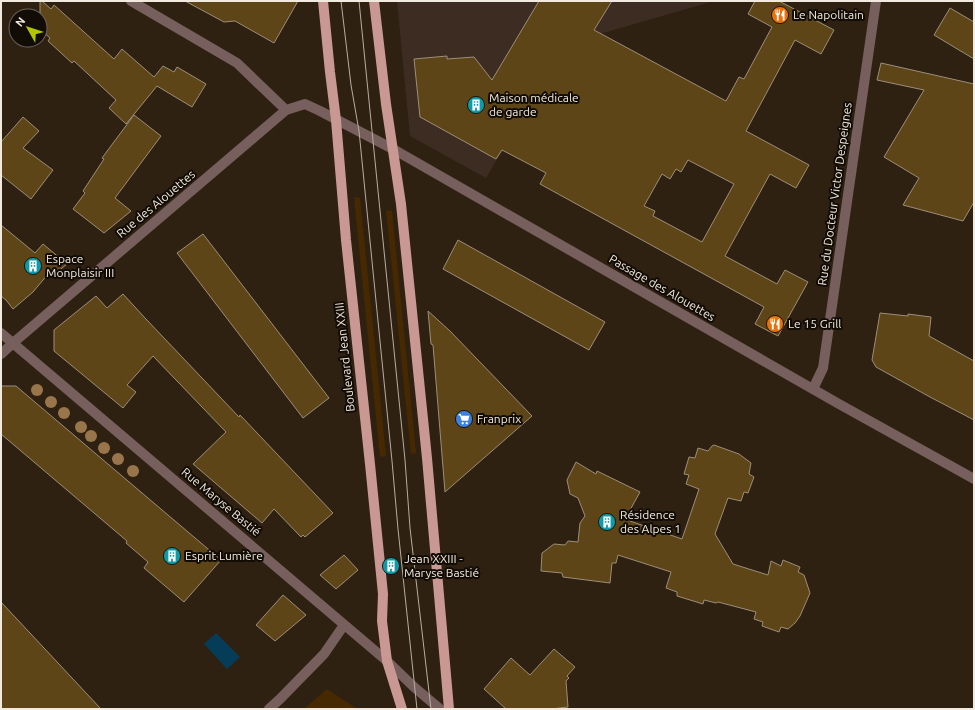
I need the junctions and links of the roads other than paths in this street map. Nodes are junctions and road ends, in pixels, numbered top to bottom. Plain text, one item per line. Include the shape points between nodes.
1 (131, 1) edge
2 (324, 1) edge
3 (374, 1) edge
4 (876, 1) edge
5 (286, 110) junction
6 (336, 120) junction
7 (393, 149) junction
8 (1, 333) edge
9 (13, 342) junction
10 (1, 354) edge
11 (813, 388) junction
12 (974, 479) edge
13 (344, 625) junction
14 (387, 661) junction
15 (269, 709) edge
16 (402, 709) edge
17 (440, 709) edge
18 (449, 709) edge

1 - 5 street via 237,63
2 - 6 main road, Boulevard Jean XXIII
3 - 7 main road
4 - 11 street, Rue du Docteur Victor Despeignes via 823,368
5 - 6 street, Rue des Alouettes via 305,104
5 - 9 street, Rue des Alouettes
6 - 7 street, Passage des Alouettes
6 - 14 main road, Boulevard Jean XXIII via 383,594 382,621
7 - 11 street, Passage des Alouettes
7 - 18 main road via 427,458
8 - 9 street, Rue Maryse Bastié
9 - 10 street, Rue des Alouettes
9 - 13 street, Rue Maryse Bastié
11 - 12 street, Passage des Alouettes
13 - 14 street, Rue Maryse Bastié
13 - 15 street via 324,654
14 - 16 main road, Boulevard Jean XXIII
14 - 17 street, Rue Maryse Bastié

